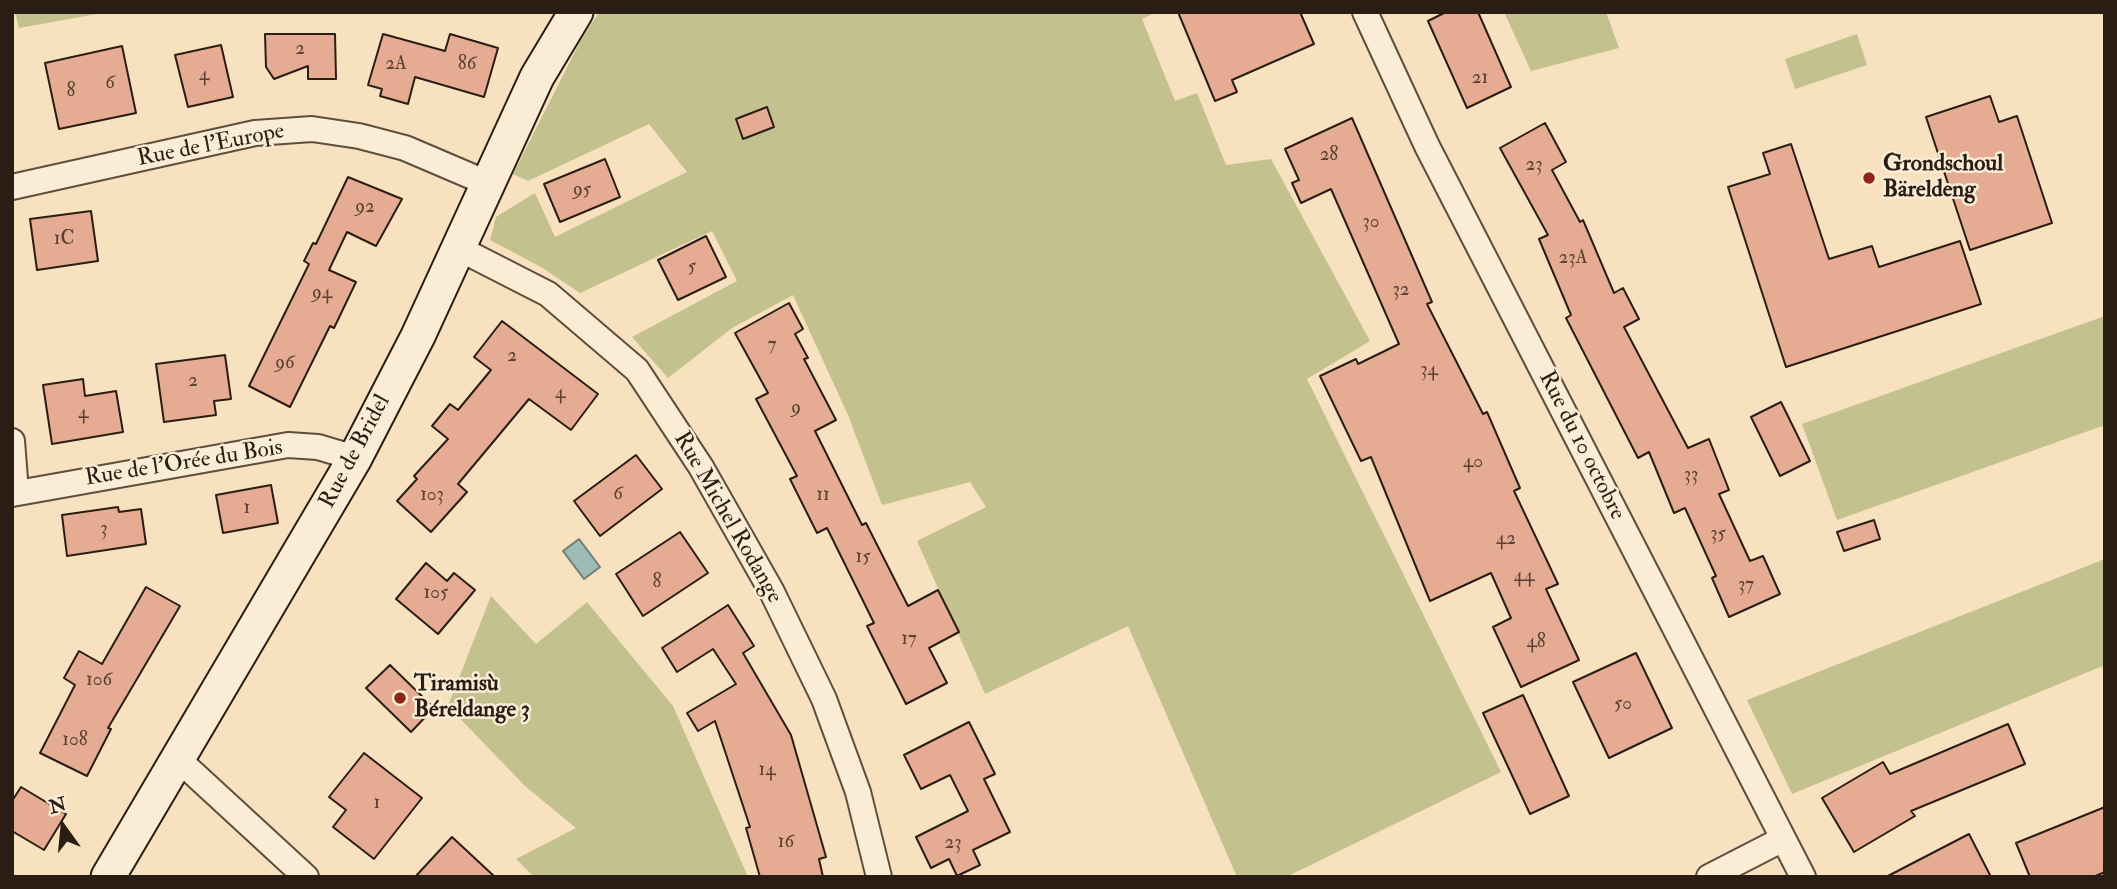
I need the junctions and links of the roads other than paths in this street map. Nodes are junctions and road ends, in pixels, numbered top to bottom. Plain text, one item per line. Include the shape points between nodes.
1 (576, 12) edge
2 (1365, 12) edge
3 (487, 183) junction
4 (12, 187) edge
5 (458, 248) junction
6 (12, 441) edge
7 (355, 458) junction
8 (14, 493) edge
9 (178, 760) junction
10 (1783, 839) junction
11 (108, 877) edge
12 (306, 877) edge
13 (879, 877) edge
14 (1709, 877) edge
15 (1803, 877) edge

1 - 3 main road, Rue de Bridel via 537,77
2 - 10 street, Rue du 10 octobre via 1427,146
3 - 4 street, Rue de l'Europe via 405,148 312,129 254,133
3 - 5 main road, Rue de Bridel
5 - 7 main road, Rue de Bridel
5 - 13 street, Rue Michel Rodange via 548,294 637,370 707,478 772,592 824,699 858,792
6 - 8 street
7 - 8 street, Rue de l'Orée du Bois via 318,447 288,445
7 - 9 main road, Rue de Bridel
9 - 11 main road, Rue de Bridel
9 - 12 street
10 - 14 street
10 - 15 street, Rue du 10 octobre

